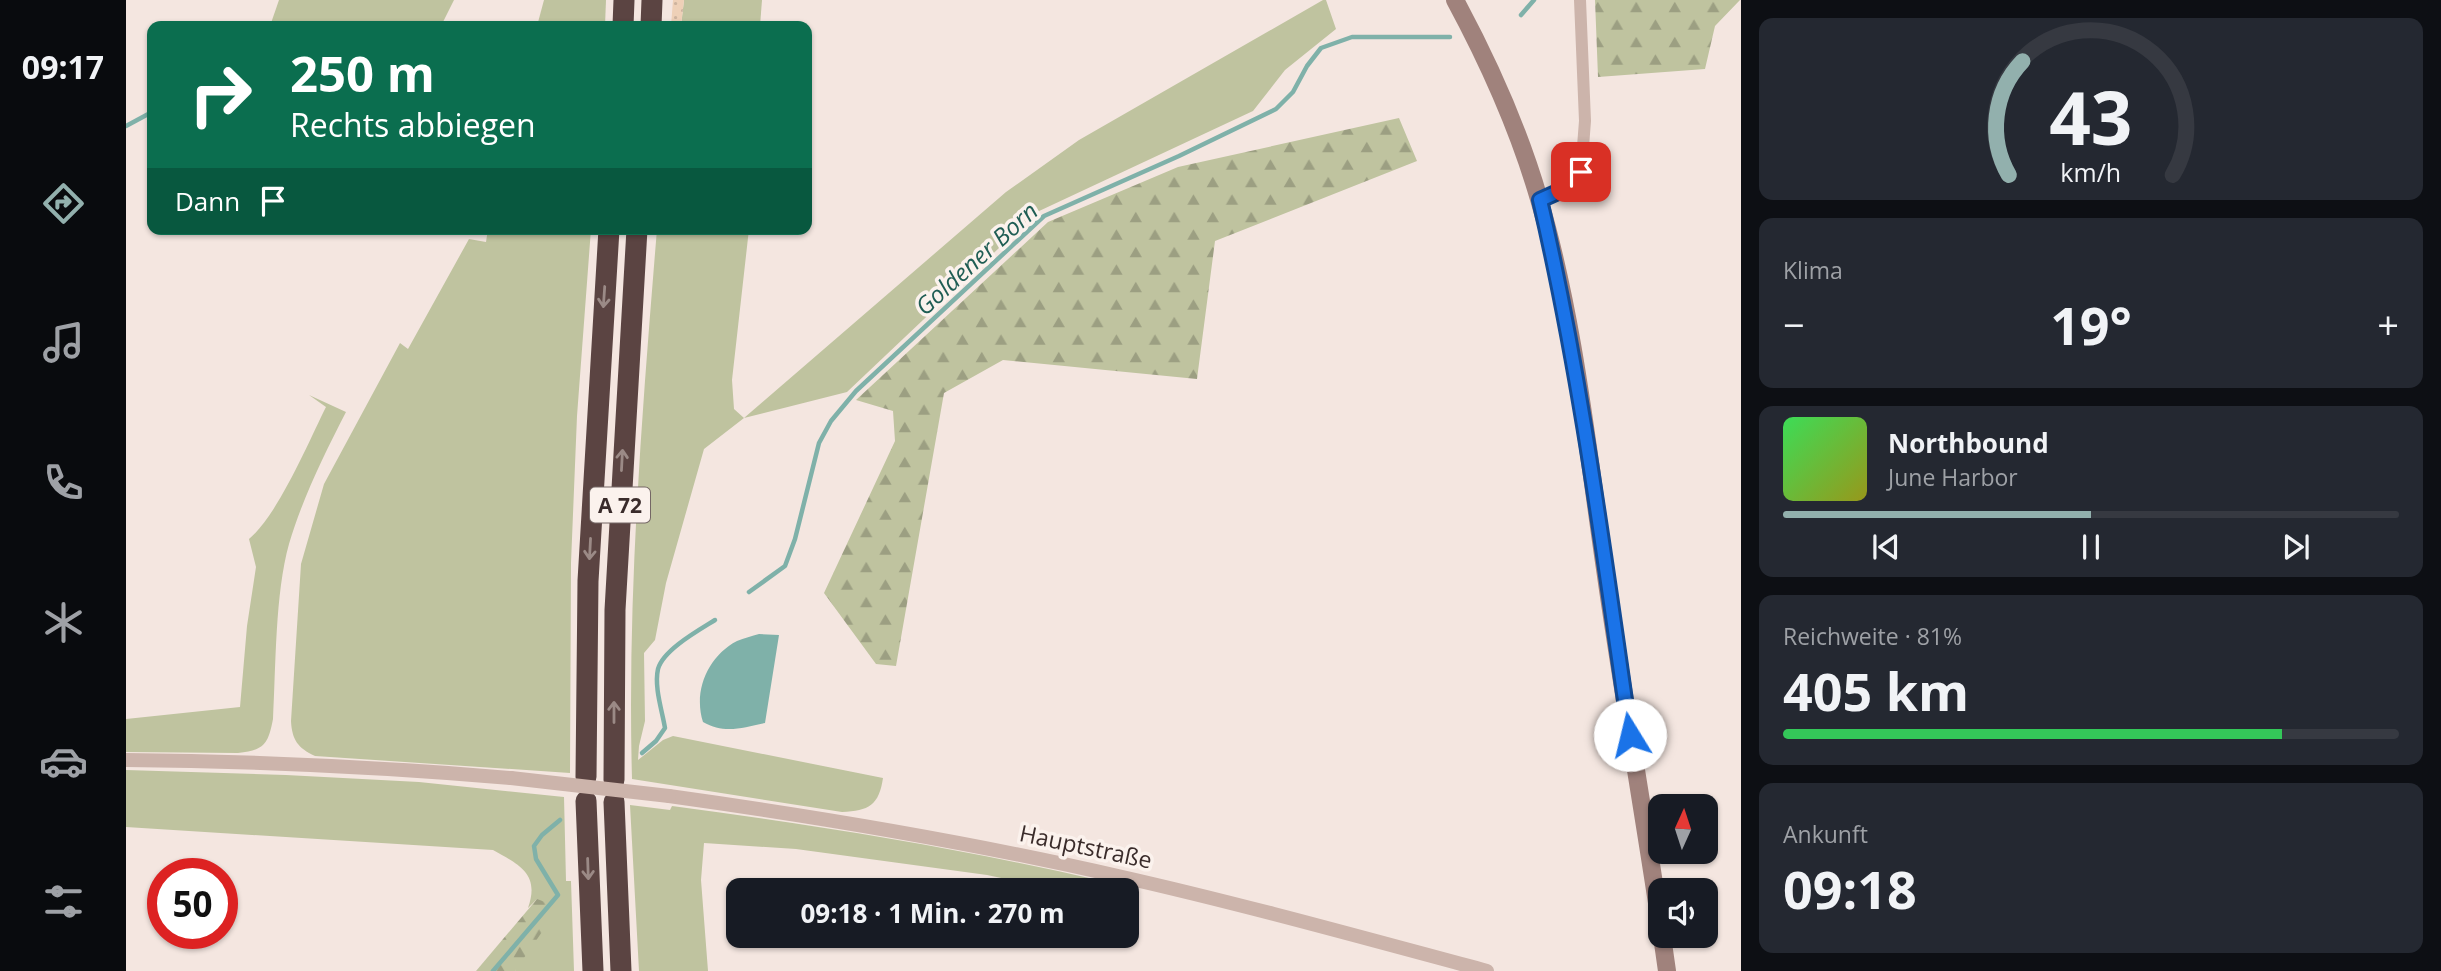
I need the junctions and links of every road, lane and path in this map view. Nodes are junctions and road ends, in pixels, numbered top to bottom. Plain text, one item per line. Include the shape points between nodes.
1 (624, 0) edge
2 (652, 0) edge
3 (1455, 0) edge
4 (1580, 0) edge
5 (623, 21) edge
6 (651, 21) edge
7 (1540, 200) junction
8 (609, 235) edge
9 (637, 235) edge
10 (126, 760) edge
11 (586, 777) dead end
12 (614, 780) dead end
13 (586, 801) dead end
14 (614, 802) dead end
15 (1653, 878) edge
16 (1664, 948) edge
17 (593, 971) edge
18 (621, 971) edge
19 (1488, 971) edge
20 (1667, 971) edge

1 - 5 highway
2 - 6 highway
3 - 7 main road via 1519,138
4 - 7 street via 1585,121 1581,172 1569,187
7 - 15 main road via 1577,384
8 -> 11 highway, A 72 via 588,581
12 -> 9 highway, A 72 via 615,610
10 - 19 street, Hauptstraße, bridge via 511,778 886,829 1231,902
13 -> 17 highway
14 - 18 highway
16 - 20 main road

